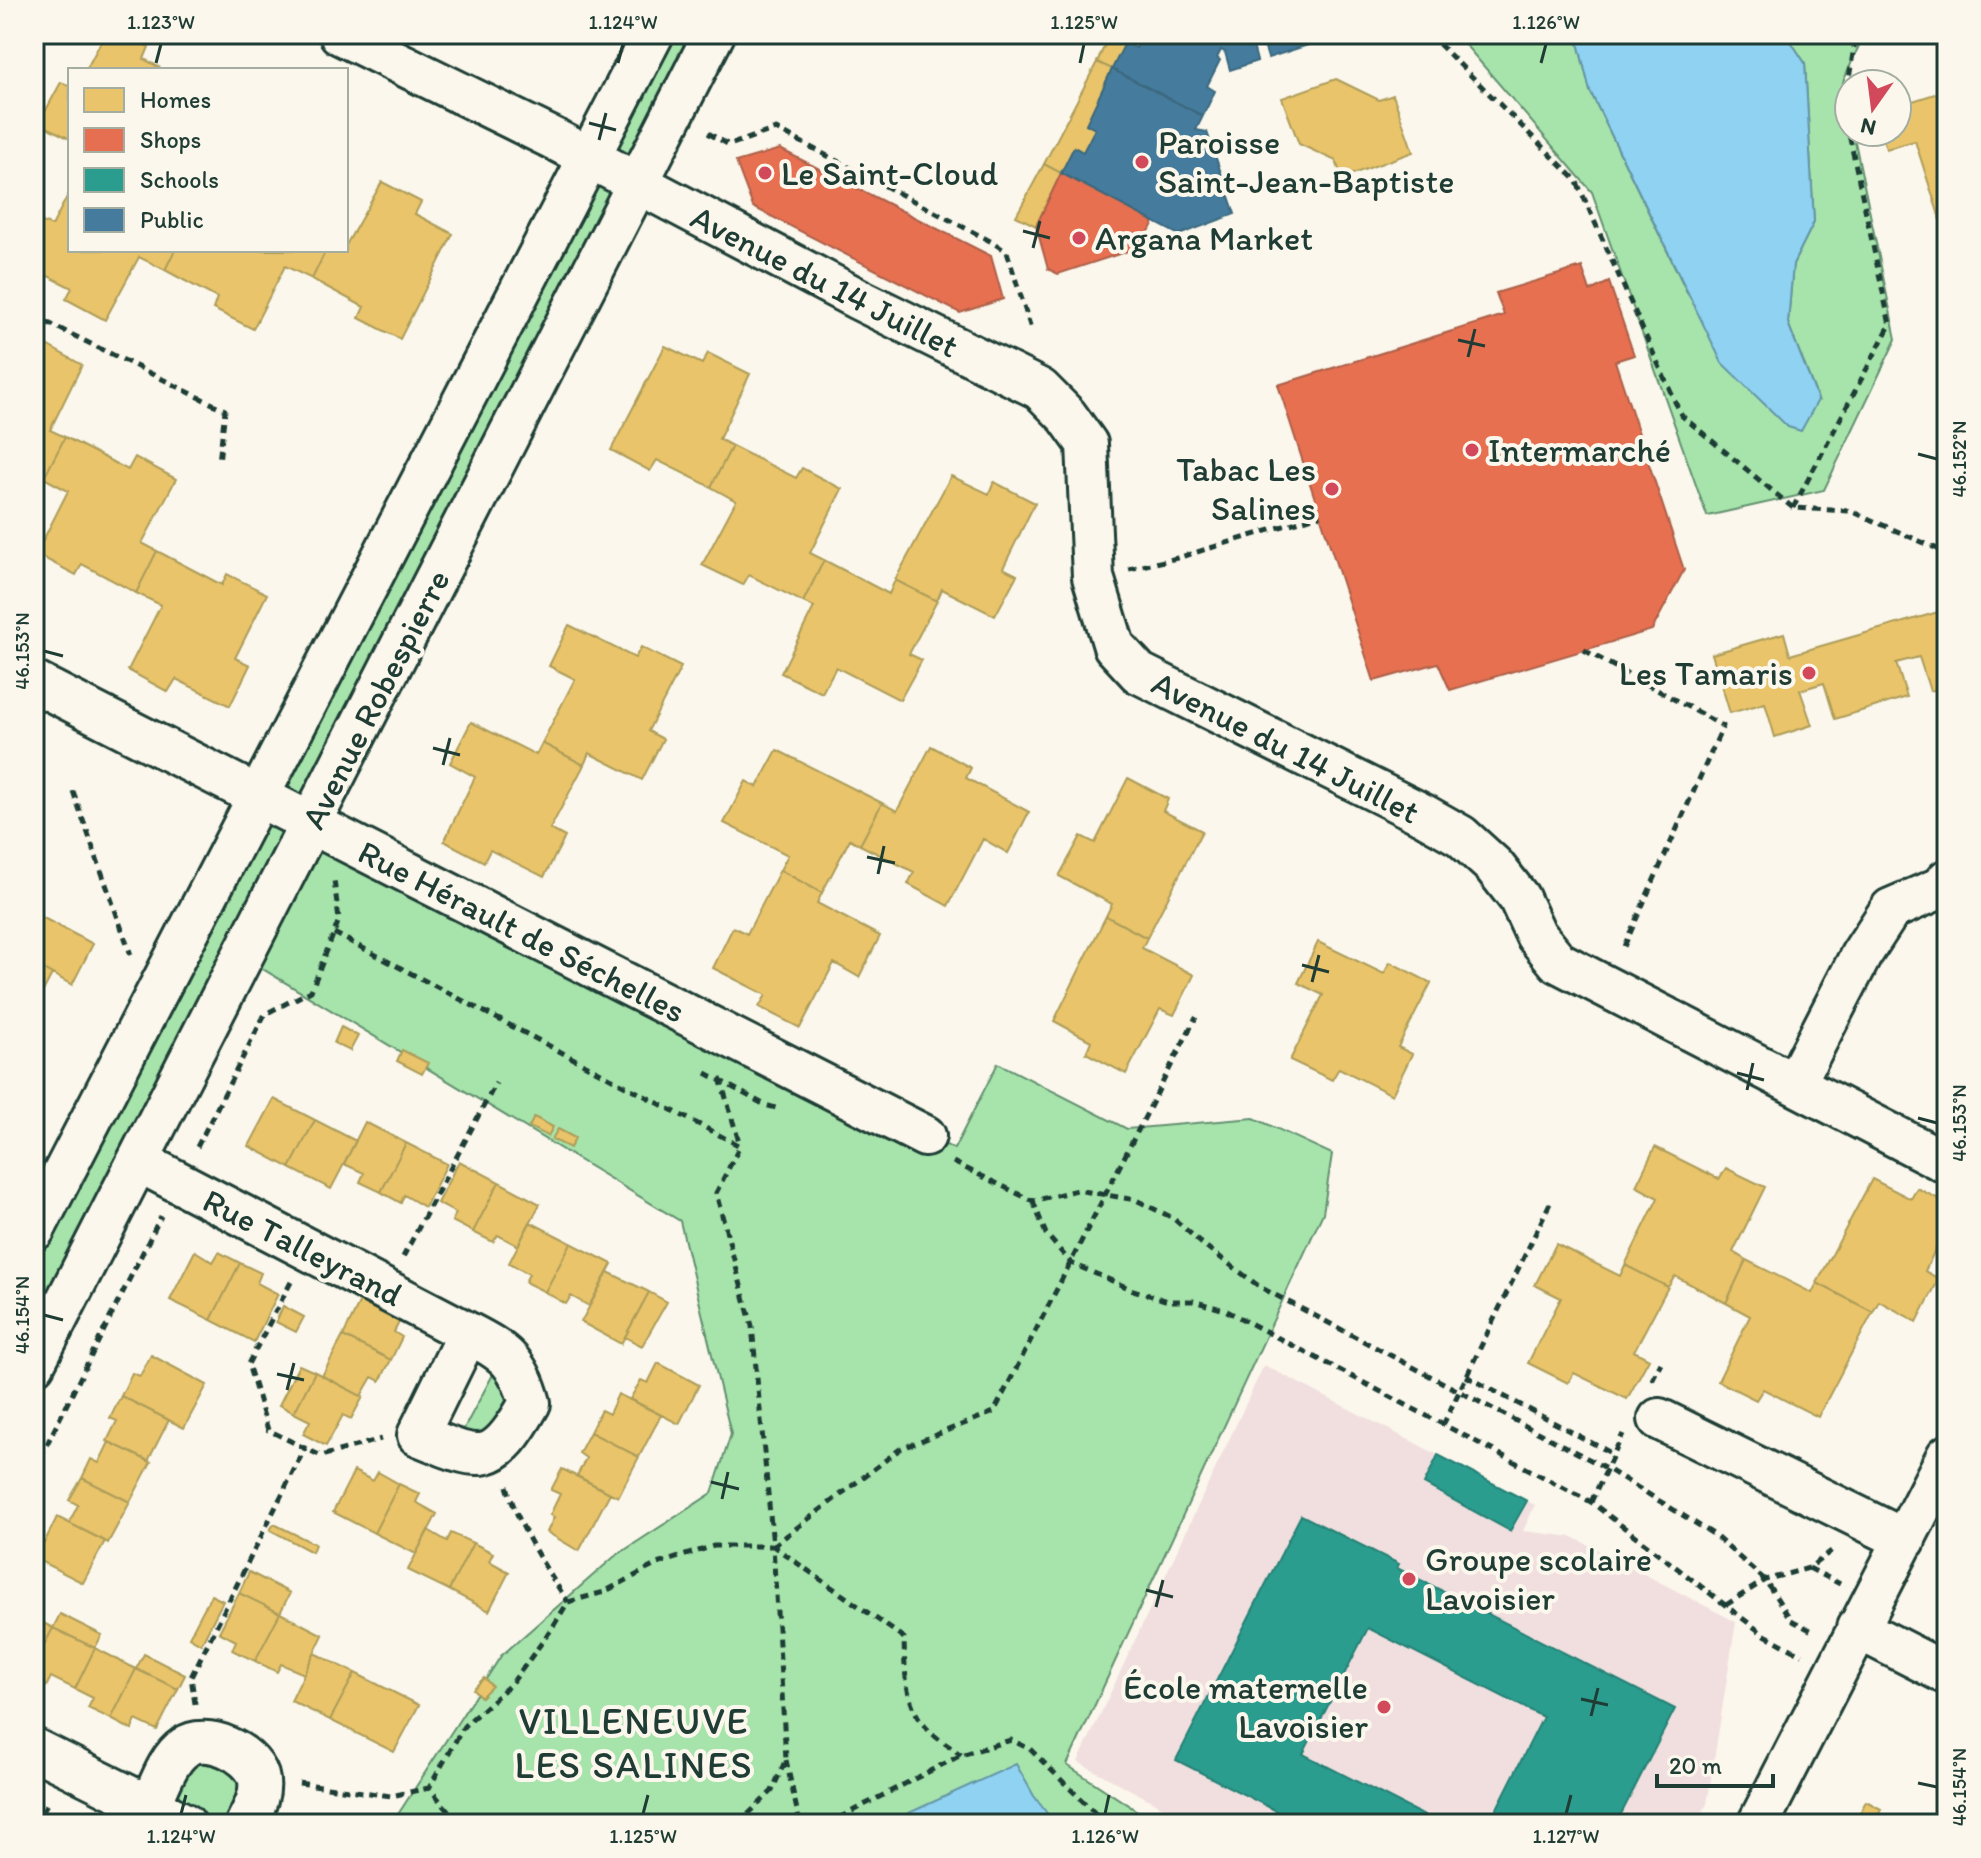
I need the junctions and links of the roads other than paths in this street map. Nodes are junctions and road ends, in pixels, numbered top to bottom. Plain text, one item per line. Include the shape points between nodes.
1 (653, 34) edge
2 (714, 34) edge
3 (344, 35) edge
4 (589, 158) junction
5 (638, 185) junction
6 (34, 682) edge
7 (259, 798) junction
8 (314, 825) junction
9 (1947, 880) edge
10 (1795, 1083) junction
11 (939, 1149) road end
12 (138, 1161) junction
13 (1947, 1163) edge
14 (34, 1230) edge
15 (468, 1333) junction
16 (34, 1364) edge
17 (1659, 1419) dead end
18 (1947, 1456) edge
19 (1888, 1530) junction
20 (1857, 1628) junction
21 (1947, 1674) edge
22 (34, 1749) edge
23 (168, 1815) edge
24 (246, 1824) edge
25 (1758, 1824) edge

1 - 4 street, Avenue Robespierre
2 - 5 street, Avenue Robespierre
3 - 4 street, Avenue du 14 Juillet
4 - 5 street, Avenue du 14 Juillet
4 - 7 street, Avenue Robespierre
5 - 8 street, Avenue Robespierre
5 - 10 street, Avenue du 14 Juillet via 1040,389 1087,444 1093,577 1114,646 1139,673 1461,836 1511,887 1536,935 1558,962
6 - 7 street, Rue Hérault de Séchelles
7 - 8 street, Rue Hérault de Séchelles
7 - 14 street, Avenue Robespierre
8 - 11 street, Rue Hérault de Séchelles
8 - 12 street, Avenue Robespierre
9 - 10 street via 1891,909 1861,955
10 - 13 street, Avenue du 14 Juillet
12 - 15 street, Rue Talleyrand
12 - 16 street, Avenue Robespierre
15 - 15 street, Rue Talleyrand via 499,1349 523,1378 530,1403 496,1451 468,1455 418,1435
17 - 19 street
18 - 19 street
19 - 20 street
20 - 21 street
20 - 25 street
22 - 23 street
23 - 24 street via 175,1755 199,1741 217,1743 250,1762 258,1777 255,1805

